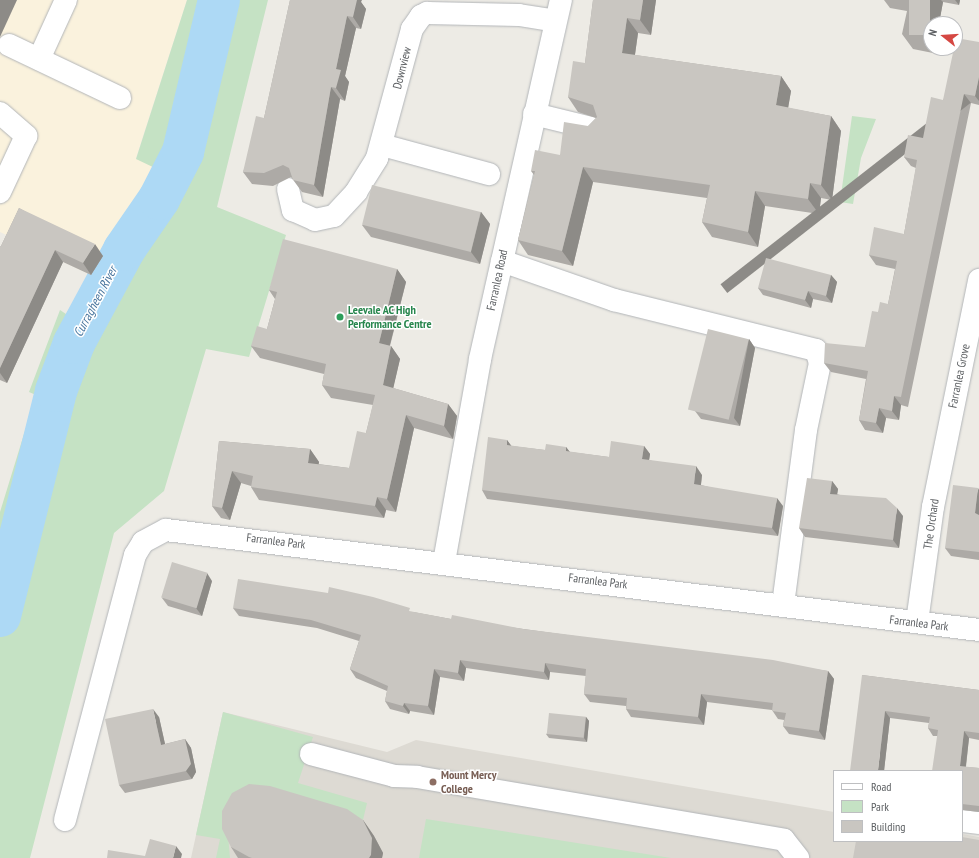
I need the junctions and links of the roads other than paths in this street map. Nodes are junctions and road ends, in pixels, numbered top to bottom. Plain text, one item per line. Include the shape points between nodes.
1 (66, 0) edge
2 (560, 0) edge
3 (555, 21) junction
4 (9, 45) dead end
5 (39, 60) junction
6 (120, 98) dead end
7 (0, 113) edge
8 (534, 114) junction
9 (594, 129) edge
10 (382, 145) junction
11 (490, 174) dead end
12 (288, 189) dead end
13 (0, 192) edge
14 (502, 260) junction
15 (979, 280) edge
16 (948, 426) joint
17 (444, 562) junction
18 (783, 604) junction
19 (917, 622) junction
20 (979, 630) edge
21 (311, 754) dead end
22 (65, 820) dead end
23 (963, 821) edge
24 (979, 824) edge
25 (798, 858) edge

1 - 5 street
2 - 3 street, Farranlea Road
3 - 8 street, Farranlea Road
3 - 10 street, Downview via 519,15 427,13 421,16 412,29
4 - 5 street
5 - 6 street
7 - 13 street via 26,136
8 - 9 street
8 - 14 street, Farranlea Road
10 - 11 street
10 - 12 street via 367,177 334,216 315,220 301,217 290,206
14 - 17 street, Farranlea Road via 480,359
14 - 18 street via 614,300 816,350 820,363 806,430
15 - 16 street, Farranlea Grove
16 - 19 street, The Orchard
17 - 18 street, Farranlea Park
17 - 22 street, Farranlea Park via 216,533 166,530 143,542 135,555
18 - 19 street, Farranlea Park
19 - 20 street, Farranlea Park
21 - 25 street via 394,776 784,840
23 - 24 street

